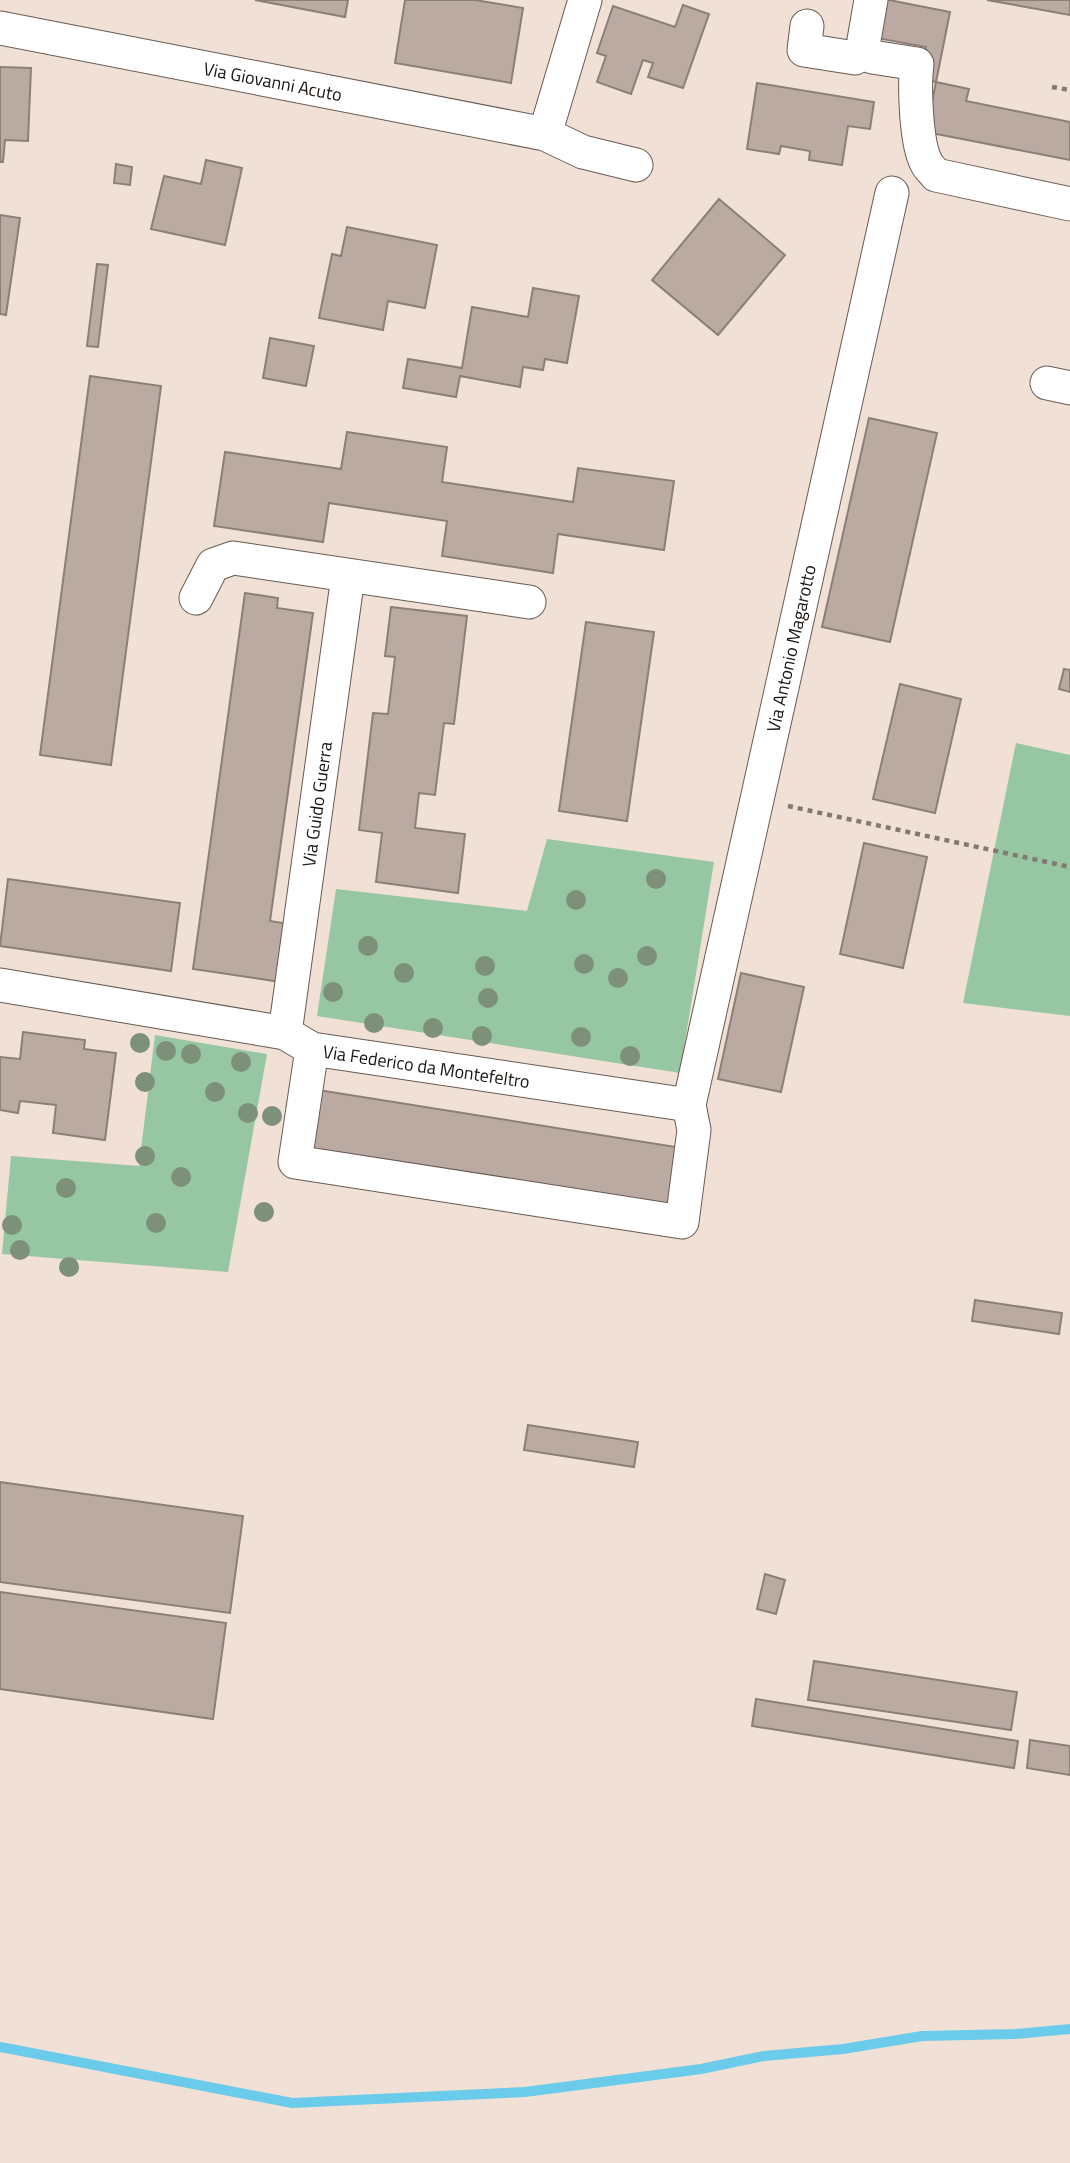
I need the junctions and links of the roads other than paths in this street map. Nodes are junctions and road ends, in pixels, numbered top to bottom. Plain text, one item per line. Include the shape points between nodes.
1 (584, 0) edge
2 (871, 0) edge
3 (807, 26) dead end
4 (0, 28) edge
5 (864, 51) junction
6 (545, 134) junction
7 (636, 165) dead end
8 (892, 193) dead end
9 (1070, 204) edge
10 (348, 576) junction
11 (196, 598) dead end
12 (529, 601) dead end
13 (0, 985) edge
14 (298, 1041) junction
15 (690, 1105) junction

1 - 6 street
2 - 5 street
3 - 5 street via 804,50 855,58
4 - 6 street, Via Giovanni Acuto
5 - 9 street via 872,57 917,64 920,145 936,175
6 - 7 street, Via Giovanni Acuto via 583,152
8 - 15 street, Via Antonio Magarotto
10 - 11 street via 233,558 213,565
10 - 12 street
10 - 14 street, Via Guido Guerra
13 - 14 street, Via Federico da Montefeltro
14 - 15 street, Via Federico da Montefeltro
14 - 15 street, Via Guido Guerra via 295,1163 682,1222 695,1130

